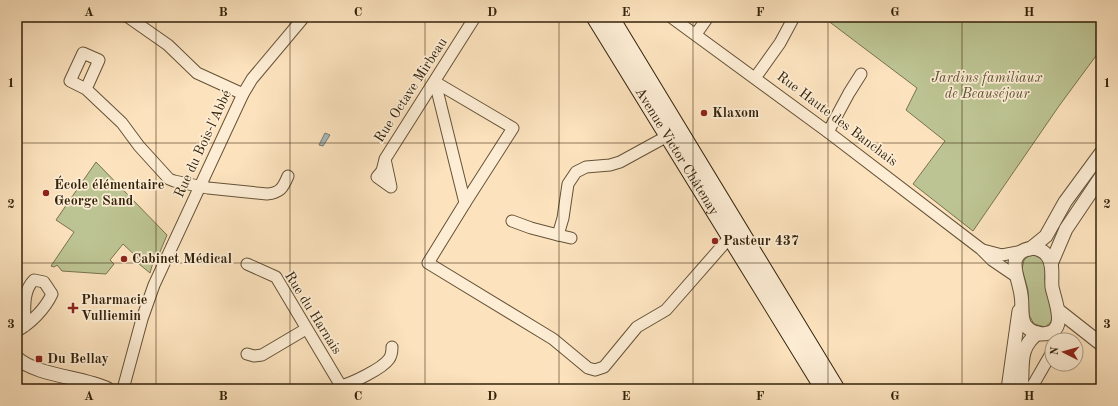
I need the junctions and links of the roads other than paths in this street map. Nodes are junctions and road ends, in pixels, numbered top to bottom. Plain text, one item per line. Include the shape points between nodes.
1 (128, 17) edge
2 (304, 17) edge
3 (475, 17) edge
4 (594, 17) edge
5 (611, 17) edge
6 (671, 17) edge
7 (708, 17) edge
8 (794, 17) edge
9 (696, 34) junction
10 (861, 74) dead end
11 (755, 78) junction
12 (435, 82) junction
13 (86, 89) dead end
14 (243, 94) junction
15 (828, 132) junction
16 (672, 133) junction
17 (1101, 153) edge
18 (385, 158) dead end
19 (288, 176) dead end
20 (1101, 177) edge
21 (200, 186) junction
22 (711, 195) junction
23 (465, 203) junction
24 (512, 221) dead end
25 (558, 235) junction
26 (730, 237) junction
27 (571, 238) dead end
28 (981, 249) junction
29 (1026, 250) junction
30 (247, 264) dead end
31 (1051, 264) junction
32 (1017, 276) junction
33 (1021, 293) junction
34 (1059, 311) junction
35 (306, 329) junction
36 (1085, 331) junction
37 (1050, 332) edge
38 (1054, 332) edge
39 (1044, 333) edge
40 (1044, 336) edge
41 (1101, 344) edge
42 (392, 347) dead end
43 (247, 354) dead end
44 (17, 358) edge
45 (1044, 363) edge
46 (340, 387) edge
47 (1027, 387) edge
48 (108, 389) edge
49 (123, 389) edge
50 (823, 389) edge
51 (837, 389) edge
52 (1008, 389) edge

1 - 14 street via 168,45 197,73
2 - 14 street, Rue du Bois-l'Abbé via 252,79
3 - 12 street, Rue Octave Mirbeau
4 - 16 main road, Avenue Victor Châtenay
5 - 16 main road, Avenue Victor Châtenay
6 - 9 street, Rue Haute des Banchais
7 - 9 street
8 - 11 street via 780,43
9 - 11 street, Rue Haute des Banchais
10 - 15 street
11 - 15 street, Rue Haute des Banchais
12 - 18 street, Rue Octave Mirbeau
12 - 23 street
12 - 23 street via 513,128
13 - 21 street via 122,123 164,175 174,181
14 - 21 street, Rue du Bois-l'Abbé
15 - 28 street, Rue Haute des Banchais
16 - 22 main road, Avenue Victor Châtenay
16 - 25 street via 620,162 586,167 576,172 568,184
17 - 29 street via 1065,202 1046,236
19 - 21 street via 283,188 272,194
20 - 31 street via 1066,229
21 - 49 street, Rue du Bois-l'Abbé via 154,285
22 - 26 main road, Avenue Victor Châtenay
22 - 51 main road, Avenue Victor Châtenay
23 - 26 street via 428,263 553,339 588,368 595,370 604,367 637,327 666,310
24 - 25 street
25 - 27 street
26 - 50 main road, Avenue Victor Châtenay
28 - 29 street, Rue Haute des Banchais via 1002,255
28 - 32 street, Rue Haute des Banchais via 992,260
29 - 31 street via 1044,252
29 - 32 street via 1017,257 1014,265
30 - 35 street, Rue du Harnais via 276,277
31 - 34 street via 1052,286
32 - 33 street
33 - 39 street via 1024,323 1030,330
33 - 52 street
34 - 36 street
34 - 37 street via 1059,320
35 - 43 street via 262,355
35 - 46 street, Rue du Harnais
36 - 38 street via 1065,328
36 - 41 street
40 - 47 street via 1029,342 1024,349
42 - 46 street via 391,355 386,362 350,384
44 - 48 street via 36,369 77,378
45 - 47 street

